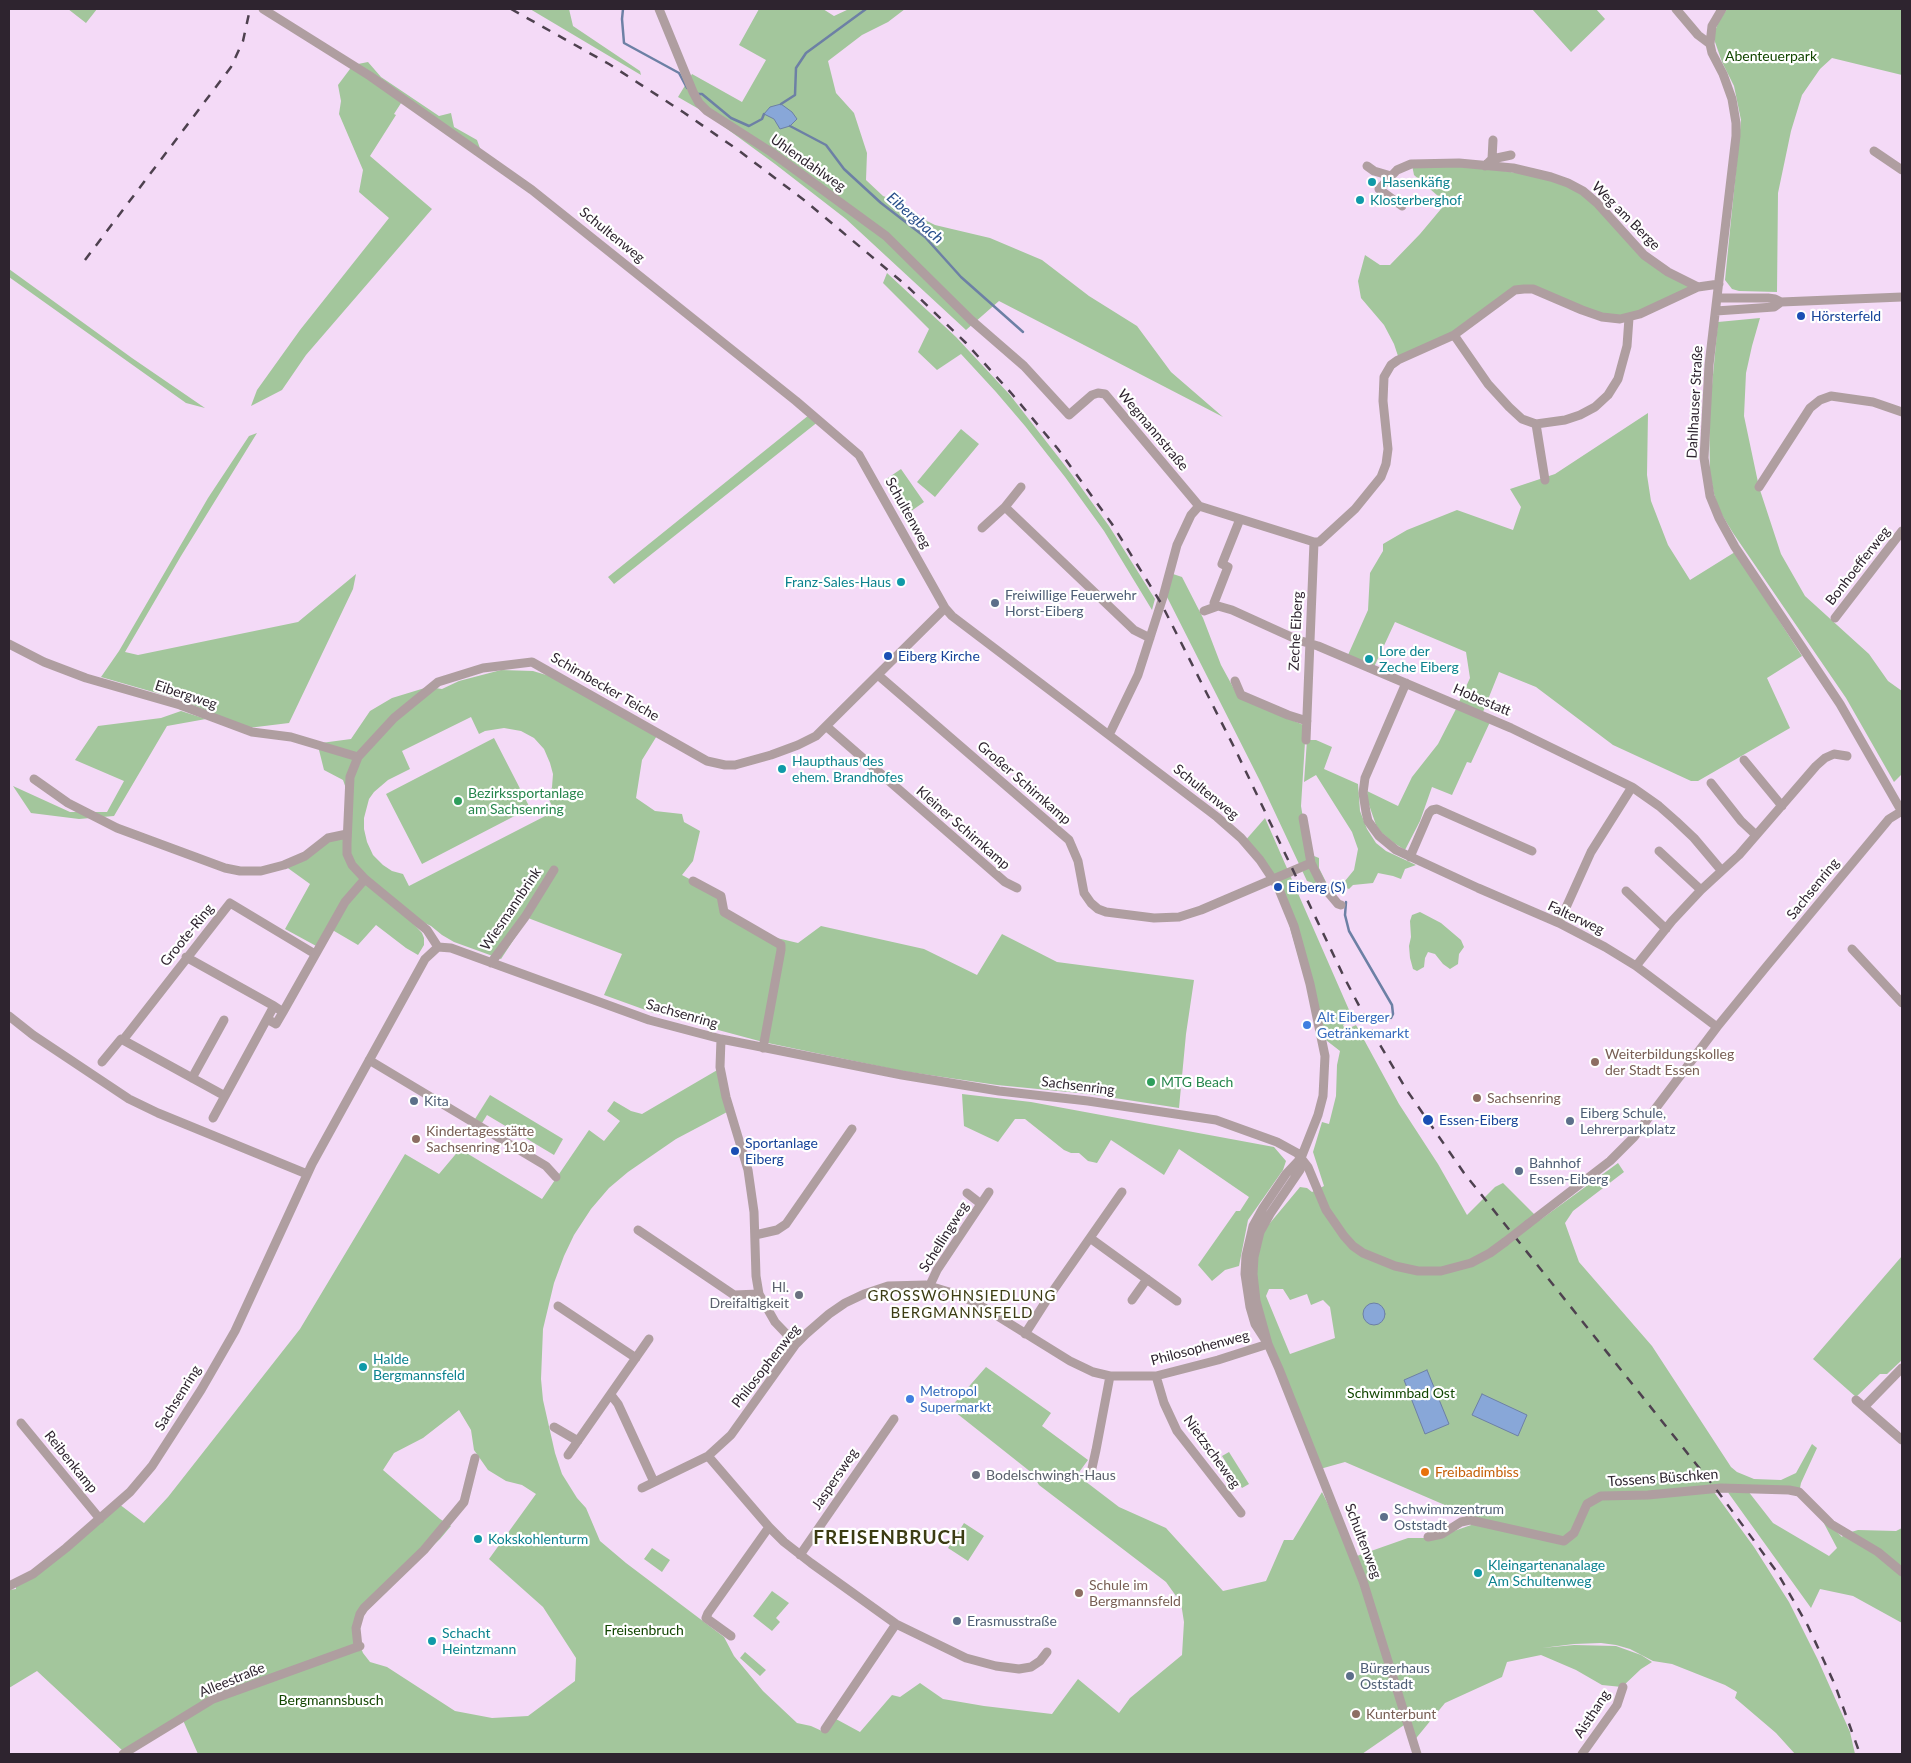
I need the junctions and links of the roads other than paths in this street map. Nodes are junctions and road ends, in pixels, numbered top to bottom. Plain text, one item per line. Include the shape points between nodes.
1 (263, 9) edge
2 (659, 9) edge
3 (1722, 9) edge
4 (1678, 12) edge
5 (1710, 44) junction
6 (1493, 140) dead end
7 (1874, 151) dead end
8 (1511, 155) dead end
9 (1489, 162) junction
10 (1367, 166) dead end
11 (1902, 170) edge
12 (1391, 176) junction
13 (1402, 206) dead end
14 (1718, 284) junction
15 (1698, 287) junction
16 (1902, 297) edge
17 (1717, 298) junction
18 (1781, 302) junction
19 (1716, 311) junction
20 (1629, 318) junction
21 (971, 320) joint
22 (1454, 335) junction
23 (1902, 412) edge
24 (1536, 424) junction
25 (1545, 480) dead end
26 (1021, 487) dead end
27 (1759, 487) dead end
28 (1199, 506) junction
29 (1006, 507) junction
30 (1240, 519) junction
31 (982, 528) dead end
32 (1902, 532) edge
33 (1314, 542) junction
34 (1215, 607) junction
35 (945, 608) junction
36 (1204, 611) dead end
37 (1835, 618) dead end
38 (1150, 638) junction
39 (9, 644) edge
40 (1310, 644) junction
41 (878, 675) junction
42 (1235, 682) dead end
43 (1406, 683) junction
44 (1307, 721) junction
45 (826, 726) junction
46 (1109, 734) junction
47 (1306, 740) dead end
48 (1848, 756) dead end
49 (358, 757) junction
50 (1744, 760) dead end
51 (34, 779) dead end
52 (1711, 783) dead end
53 (1632, 788) junction
54 (1782, 806) junction
55 (1902, 812) edge
56 (1303, 818) dead end
57 (347, 834) junction
58 (1756, 836) junction
59 (1532, 851) dead end
60 (1659, 851) dead end
61 (1410, 857) junction
62 (1311, 863) junction
63 (554, 870) dead end
64 (1721, 870) junction
65 (365, 879) junction
66 (1274, 879) junction
67 (693, 881) dead end
68 (1017, 888) dead end
69 (1701, 890) junction
70 (1626, 891) dead end
71 (1341, 905) dead end
72 (1559, 923) junction
73 (1666, 929) junction
74 (438, 947) junction
75 (1852, 949) dead end
76 (315, 954) junction
77 (186, 958) junction
78 (491, 963) junction
79 (1636, 966) junction
80 (1902, 1003) edge
81 (274, 1006) junction
82 (284, 1012) junction
83 (9, 1016) edge
84 (224, 1020) dead end
85 (267, 1020) junction
86 (1717, 1027) junction
87 (721, 1039) junction
88 (123, 1040) junction
89 (763, 1048) junction
90 (369, 1060) junction
91 (102, 1062) dead end
92 (192, 1078) junction
93 (225, 1096) junction
94 (213, 1118) dead end
95 (852, 1129) dead end
96 (1302, 1158) junction
97 (307, 1174) junction
98 (556, 1177) dead end
99 (989, 1192) dead end
100 (1122, 1192) dead end
101 (967, 1193) dead end
102 (981, 1204) junction
103 (638, 1230) dead end
104 (755, 1235) junction
105 (1090, 1238) junction
106 (1147, 1279) junction
107 (930, 1285) junction
108 (759, 1294) junction
109 (1132, 1300) dead end
110 (1177, 1301) dead end
111 (558, 1306) dead end
112 (1025, 1334) junction
113 (650, 1339) dead end
114 (796, 1344) junction
115 (1268, 1344) junction
116 (636, 1358) junction
117 (1902, 1368) edge
118 (1110, 1376) junction
119 (1156, 1376) junction
120 (611, 1395) junction
121 (1856, 1400) dead end
122 (1864, 1407) junction
123 (894, 1419) dead end
124 (21, 1423) dead end
125 (554, 1427) dead end
126 (1902, 1440) edge
127 (578, 1441) junction
128 (568, 1455) dead end
129 (708, 1456) junction
130 (475, 1458) dead end
131 (1092, 1468) dead end
132 (654, 1482) junction
133 (642, 1488) dead end
134 (1241, 1513) dead end
135 (100, 1519) junction
136 (769, 1527) junction
137 (1428, 1538) dead end
138 (800, 1555) junction
139 (1902, 1572) edge
140 (9, 1586) edge
141 (896, 1624) junction
142 (730, 1636) dead end
143 (1047, 1652) dead end
144 (1623, 1687) dead end
145 (825, 1729) dead end
146 (123, 1754) edge
147 (1416, 1754) edge
148 (1582, 1754) edge

1 - 35 street, Schultenweg via 370,76 532,190 859,454
2 - 21 street, Uhlendahlweg via 699,103 886,236
3 - 5 street via 1712,26
4 - 5 street
5 - 14 street, Dahlhauser Straße via 1735,109 1736,123
6 - 9 street
7 - 11 street
8 - 9 street, Weg am Berge
9 - 12 street, Weg am Berge via 1411,164
9 - 15 street, Weg am Berge via 1583,191 1657,266
10 - 12 street
12 - 13 street via 1379,189
14 - 15 street
14 - 17 street, Dahlhauser Straße
15 - 20 street
16 - 18 street
17 - 18 street via 1768,298
17 - 19 street, Dahlhauser Straße
18 - 19 street via 1774,307
19 - 55 street, Dahlhauser Straße via 1705,427 1705,475 1712,504 1736,547 1840,704
20 - 22 street via 1602,317 1524,288 1515,290
20 - 24 street via 1627,346 1618,380 1608,395 1580,415
21 - 28 street, Wegmannstraße via 1024,366 1069,415 1092,395 1105,394
22 - 24 street via 1498,395 1522,418
22 - 33 street via 1391,365 1384,377 1388,449 1381,476 1355,509 1322,540
23 - 27 street via 1873,402 1831,396 1820,400 1810,408
24 - 25 street
26 - 29 street
28 - 30 street
28 - 38 street via 1191,515 1177,545
29 - 31 street
29 - 38 street via 1134,630
30 - 33 street
30 - 34 street via 1222,564 1228,567
32 - 37 street, Bonhoefferweg
33 - 40 street, Zeche Eiberg
34 - 36 street
34 - 40 street, Hobestatt via 1222,606
35 - 41 street, Schirnbecker Teiche
35 - 46 street, Schultenweg via 961,624
38 - 46 street via 1138,675
39 - 49 street, Eibergweg via 86,678 180,705 252,732 291,737
40 - 43 street, Hobestatt
40 - 44 street, Zeche Eiberg
41 - 45 street, Schirnbecker Teiche
41 - 66 street, Großer Schirnkamp via 1068,840 1078,861 1084,893 1098,909 1154,918 1179,917
42 - 44 street via 1241,694
43 - 53 street, Hobestatt via 1511,728
43 - 61 street, Falterweg via 1366,772 1363,793 1373,830 1396,850
44 - 47 street, Zeche Eiberg
45 - 49 street, Schirnbecker Teiche via 806,742 771,755 735,765 713,763 532,662 484,668 438,682 394,718
45 - 68 street, Kleiner Schirnkamp via 1005,882
46 - 66 street, Schultenweg via 1229,828 1247,844
48 - 54 street via 1834,754 1825,758
49 - 57 street, Schirnbecker Teiche via 350,777
50 - 54 street
51 - 57 street via 68,803 117,828 240,871 260,871 284,865 304,856 328,838
52 - 58 street
53 - 64 street, Hobestatt via 1659,806 1694,838
53 - 72 street via 1591,852
54 - 58 street
55 - 86 street, Sachsenring via 1889,819
56 - 62 street
57 - 65 street, Schirnbecker Teiche via 347,854
58 - 64 street
59 - 61 street via 1437,809 1429,813
60 - 69 street
61 - 72 street, Falterweg
62 - 66 street
62 - 71 street via 1322,885
63 - 78 street, Wiesmannbrink
64 - 69 street
65 - 74 street, Schirnbecker Teiche via 427,930
65 - 76 street via 345,902
66 - 96 street, Schultenweg via 1294,926 1325,1056 1318,1115
67 - 89 street via 721,896 724,912 781,945
69 - 73 street
70 - 73 street
72 - 79 street, Falterweg
73 - 79 street
74 - 78 street, Sachsenring via 451,948
74 - 90 street, Sachsenring via 425,960
75 - 80 street
76 - 77 street, Groote-Ring via 230,903
76 - 82 street
77 - 81 street
77 - 88 street, Groote-Ring
78 - 87 street, Sachsenring via 649,1020
79 - 86 street, Falterweg
81 - 82 street
81 - 85 street
82 - 85 street via 276,1024
83 - 97 street via 32,1035 129,1099
84 - 92 street
85 - 93 street
86 - 96 street, Sachsenring, bridge via 1634,1137 1610,1161 1505,1242 1471,1263 1441,1271 1418,1271 1379,1261 1358,1250 1326,1210
87 - 89 street, Sachsenring
87 - 104 street via 720,1066 728,1105 748,1168
88 - 91 street, Groote-Ring
88 - 92 street
89 - 96 street, Sachsenring via 911,1077 1216,1120 1277,1142
90 - 97 street, Sachsenring
90 - 98 street via 546,1166
92 - 93 street
93 - 94 street
95 - 104 street via 786,1224 777,1230
96 - 115 street, Schultenweg via 1300,1170 1260,1232 1254,1257 1256,1301
97 - 135 street, Sachsenring via 235,1331 201,1390 141,1479
99 - 102 street, Schellingweg
100 - 105 street
101 - 102 street, Schellingweg
102 - 107 street, Schellingweg
103 - 108 street via 734,1296
104 - 108 street
105 - 106 street
105 - 112 street
106 - 109 street
106 - 110 street
107 - 112 street, Philosophenweg via 971,1301
107 - 114 street, Philosophenweg via 888,1286 864,1294 829,1314
108 - 114 street via 775,1322
111 - 116 street
112 - 118 street, Philosophenweg via 1070,1361
113 - 116 street
114 - 129 street, Philosophenweg via 731,1434
115 - 119 street, Philosophenweg
115 - 147 street, Schultenweg via 1363,1581
116 - 120 street
117 - 122 street
118 - 119 street, Philosophenweg
118 - 131 street
119 - 134 street, Nietzscheweg via 1177,1431
120 - 127 street
120 - 132 street
121 - 122 street
122 - 126 street
123 - 138 street, Jaspersweg
124 - 135 street, Reibenkamp
125 - 127 street
127 - 128 street
129 - 132 street, Philosophenweg
129 - 136 street
130 - 146 street, Alleestraße via 464,1502 424,1550 364,1608 356,1628 359,1646 214,1699
132 - 133 street, Philosophenweg
135 - 140 street, Sachsenring via 33,1574
136 - 138 street
136 - 142 street via 706,1618
137 - 139 street, Tossens Büschken via 1470,1520 1564,1541 1574,1533 1587,1504 1602,1496 1721,1488 1789,1490 1799,1492 1832,1524 1878,1552
138 - 141 street
141 - 143 street via 966,1658 996,1666 1031,1667
141 - 145 street
144 - 148 street, Aisthang via 1617,1705

